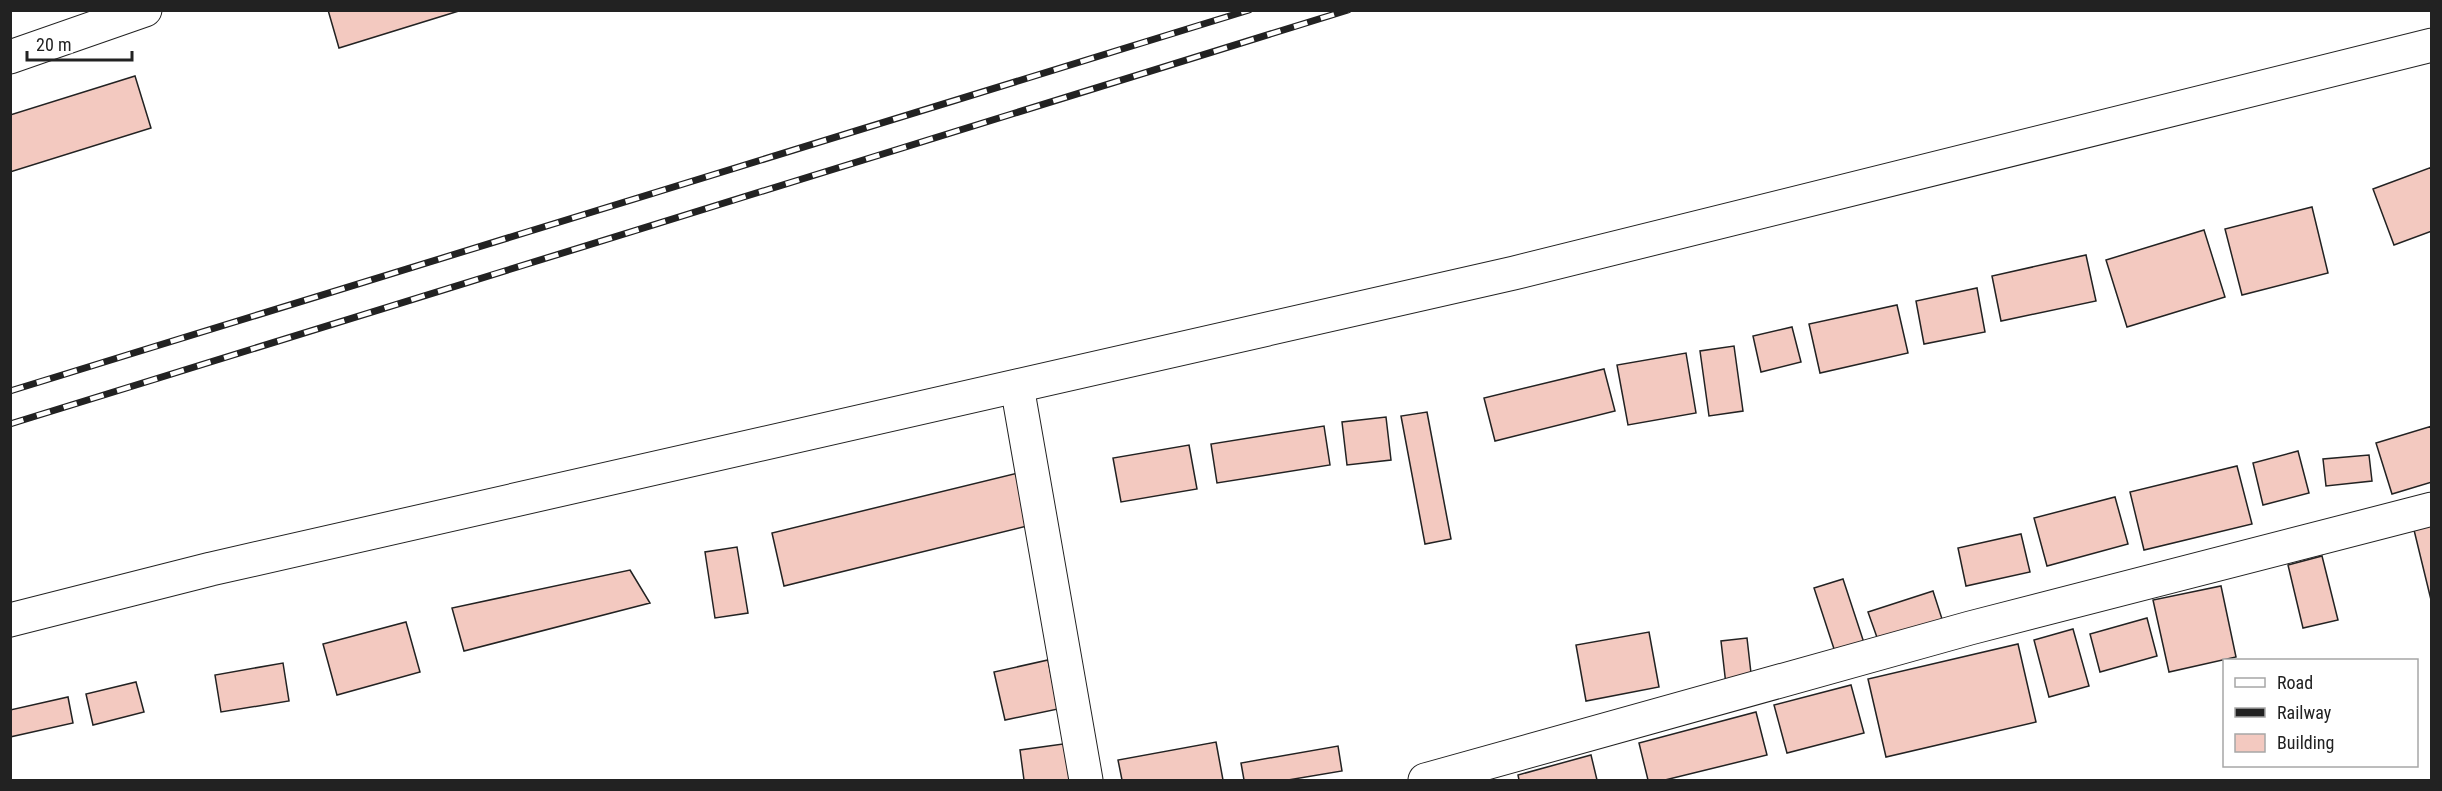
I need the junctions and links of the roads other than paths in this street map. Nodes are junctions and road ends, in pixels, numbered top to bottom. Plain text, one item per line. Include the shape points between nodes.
1 (145, 10) edge
2 (2432, 45) edge
3 (10, 57) edge
4 (1017, 386) junction
5 (2432, 509) edge
6 (10, 620) edge
7 (1086, 780) edge
8 (1425, 780) edge

1 - 3 street
2 - 4 street via 1514,273
4 - 6 street via 211,569
4 - 7 street
5 - 8 street via 1970,628

